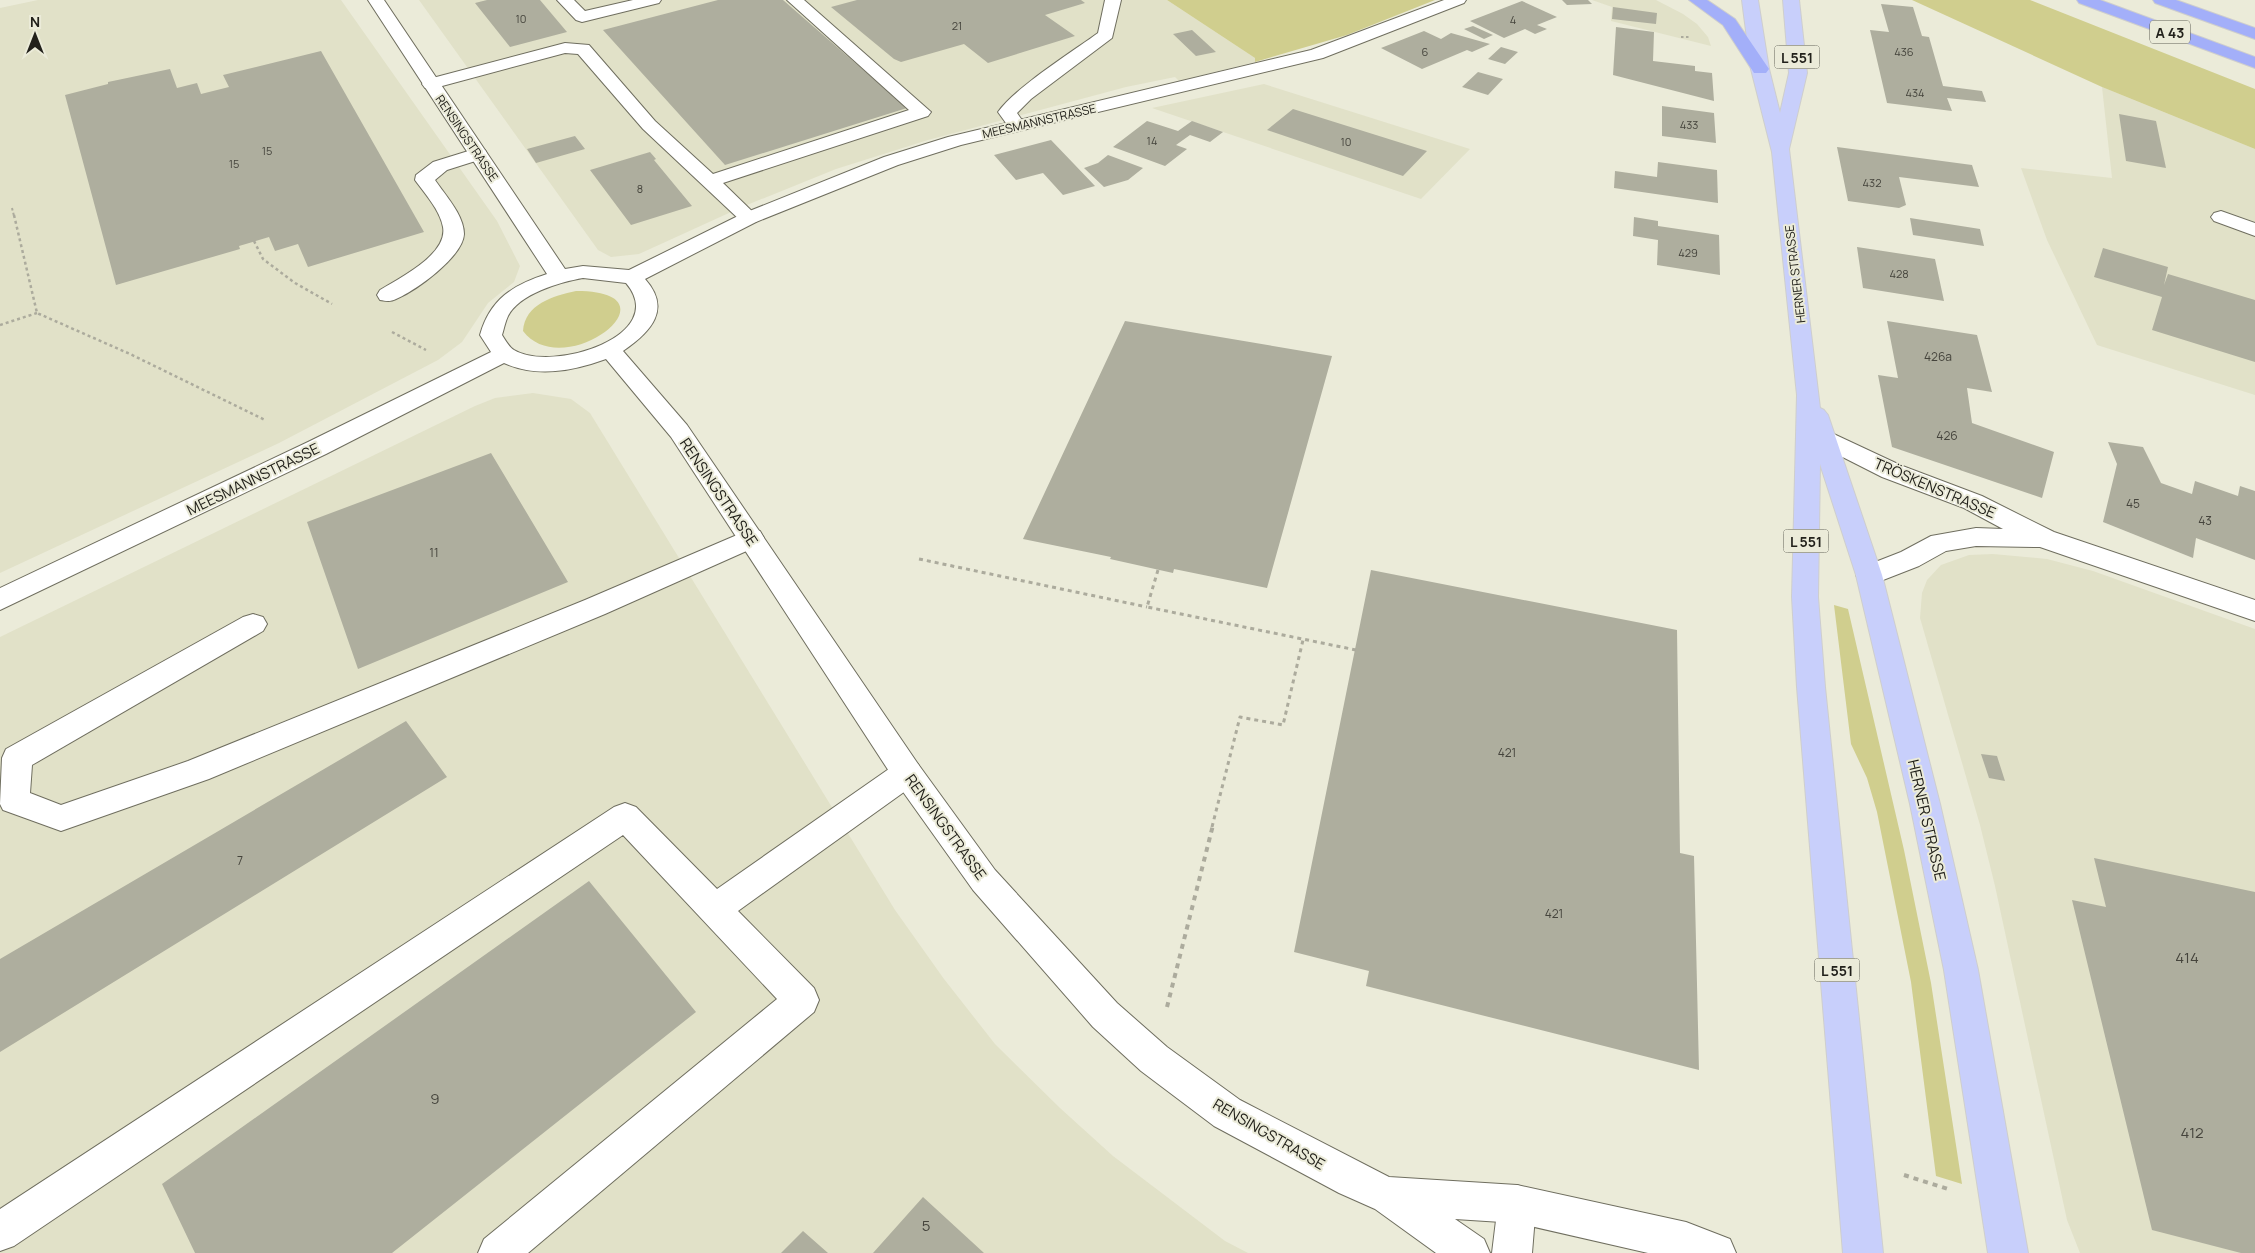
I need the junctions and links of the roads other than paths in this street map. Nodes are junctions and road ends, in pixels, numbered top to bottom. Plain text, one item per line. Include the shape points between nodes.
1 (376, 0) edge
2 (565, 0) edge
3 (653, 0) edge
4 (795, 0) edge
5 (1113, 0) edge
6 (1458, 0) edge
7 (1697, 0) edge
8 (1750, 0) edge
9 (1792, 0) edge
10 (2085, 0) edge
11 (2161, 0) edge
12 (2204, 0) edge
13 (2238, 11) dead end
14 (2255, 34) edge
15 (2255, 63) edge
16 (1760, 69) junction
17 (431, 84) junction
18 (1017, 126) junction
19 (1781, 152) junction
20 (478, 154) junction
21 (710, 181) junction
22 (2221, 217) dead end
23 (749, 218) junction
24 (2255, 230) edge
25 (559, 276) junction
26 (632, 277) junction
27 (388, 295) dead end
28 (610, 350) junction
29 (504, 354) junction
30 (1809, 395) junction
31 (1824, 438) junction
32 (751, 538) junction
33 (2045, 539) junction
34 (1869, 575) junction
35 (0, 600) edge
36 (2255, 612) edge
37 (253, 624) dead end
38 (907, 773) junction
39 (713, 910) junction
40 (1388, 1196) junction
41 (1517, 1204) junction
42 (0, 1232) edge
43 (498, 1253) edge
44 (1470, 1253) edge
45 (1512, 1253) edge
46 (1716, 1253) edge
47 (1863, 1253) edge
48 (2008, 1253) edge

1 - 17 street, RENSINGSTRASSE
2 - 3 street via 582,17
4 - 21 street via 922,112
5 - 18 street via 1106,35 1007,112
6 - 18 street, MEESMANNSTRASSE via 1317,54
7 - 16 highway via 1729,22
8 - 16 main road, HERNER STRASSE / L 551
9 - 19 main road, HERNER STRASSE / L 551 via 1798,73
10 - 15 highway, A 43
11 - 14 highway, A 43
12 - 13 highway
16 - 19 main road, HERNER STRASSE / L 551
17 - 20 street, RENSINGSTRASSE
17 - 21 street via 565,48 583,48 649,125
18 - 23 street, MEESMANNSTRASSE via 891,160
19 - 30 main road, HERNER STRASSE / L 551
20 - 25 street, RENSINGSTRASSE
20 - 27 street via 440,166 426,175 425,180 453,226 452,242 436,261
21 - 23 street
22 - 24 street
23 - 26 street, MEESMANNSTRASSE
25 - 26 street via 583,272
25 - 29 street via 522,293 498,313 491,335
26 - 28 street via 645,292 647,315 634,334
28 - 29 street via 582,360 552,365 524,363
28 - 32 street, RENSINGSTRASSE via 679,431
29 - 35 street, MEESMANNSTRASSE
30 - 31 main road, HERNER STRASSE / L 551
30 - 47 main road, HERNER STRASSE / L 551 via 1805,597
31 - 33 street, TRÖSKENSTRASSE via 1891,471 1973,502
31 - 34 main road, HERNER STRASSE / L 551
32 - 37 street via 595,607 198,770 61,818 14,800 17,758
32 - 38 street, RENSINGSTRASSE
33 - 34 street, TRÖSKENSTRASSE via 1976,537 1940,543
33 - 36 street, TRÖSKENSTRASSE
34 - 48 main road, HERNER STRASSE / L 551 via 1925,804 1961,970
38 - 39 street
38 - 40 street, RENSINGSTRASSE via 984,880 1105,1015 1154,1059 1227,1113
39 - 42 street via 625,816
39 - 43 street via 802,1000
40 - 41 street, RENSINGSTRASSE
40 - 44 street, RENSINGSTRASSE
41 - 45 street
41 - 46 street, RENSINGSTRASSE via 1686,1242

